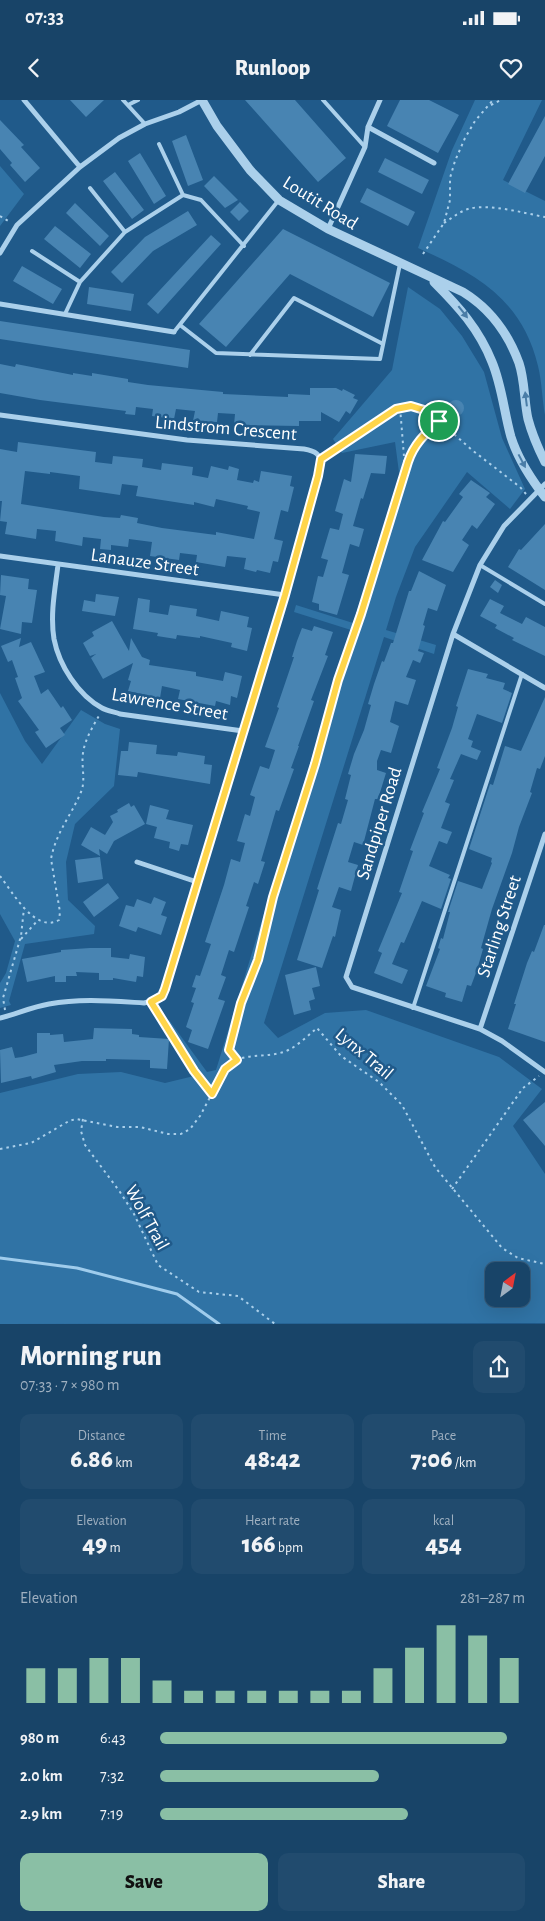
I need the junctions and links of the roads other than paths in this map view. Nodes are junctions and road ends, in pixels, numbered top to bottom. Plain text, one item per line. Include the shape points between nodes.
1 (24, 100) edge
2 (123, 100) edge
3 (138, 100) edge
4 (202, 100) edge
5 (323, 100) edge
6 (380, 100) edge
7 (128, 105) junction
8 (145, 124) junction
9 (368, 127) junction
10 (159, 144) dead end
11 (365, 148) junction
12 (434, 162) dead end
13 (80, 167) junction
14 (90, 188) dead end
15 (183, 195) junction
16 (279, 200) junction
17 (328, 229) junction
18 (125, 232) junction
19 (244, 246) junction
20 (32, 251) dead end
21 (0, 253) edge
22 (400, 264) junction
23 (429, 277) junction
24 (80, 282) junction
25 (0, 304) edge
26 (65, 314) junction
27 (180, 326) junction
28 (174, 332) joint
29 (383, 344) junction
30 (250, 355) junction
31 (0, 415) edge
32 (545, 462) edge
33 (543, 490) edge
34 (0, 556) edge
35 (58, 565) junction
36 (480, 565) junction
37 (285, 595) junction
38 (545, 604) edge
39 (453, 634) junction
40 (522, 674) junction
41 (545, 688) edge
42 (243, 731) junction
43 (545, 834) edge
44 (137, 862) dead end
45 (197, 882) junction
46 (413, 1008) junction
47 (0, 1018) edge
48 (480, 1028) junction
49 (545, 1071) edge

1 - 13 street
2 - 7 lane
3 - 7 lane
4 - 8 street
4 - 16 street, Loutit Road via 250,170
5 - 11 lane
6 - 9 street
7 - 8 lane
8 - 13 street via 119,138
9 - 11 street
9 - 12 street
10 - 15 lane
11 - 17 street
13 - 21 street via 17,225
14 - 18 lane
15 - 18 lane
15 - 19 lane via 201,200
16 - 17 street, Loutit Road
16 - 19 lane
17 - 22 street, Loutit Road
18 - 24 lane
19 - 27 lane
20 - 24 lane
22 - 23 street, Loutit Road
22 - 29 lane
32 -> 23 street, Loutit Road via 528,419 519,363 498,324 478,302
23 -> 33 street, Loutit Road via 460,307 486,346 498,378 515,446 527,471
24 - 26 lane
25 - 26 street
26 - 28 street
27 - 28 lane
27 - 30 lane via 216,353
29 - 30 lane via 380,359
29 - 30 lane via 294,298
31 - 37 street, Lindstrom Crescent via 187,440 304,449 317,453 321,459 318,476
33 - 36 street, Sandpiper Road via 504,526
34 - 35 street, Lanauze Street
35 - 37 street, Lanauze Street
35 - 42 street, Lawrence Street via 54,639 75,683 88,698 102,708 120,714
36 - 38 lane
36 - 39 street, Sandpiper Road
37 - 42 street
39 - 40 street
39 - 46 street, Sandpiper Road via 346,976 352,987
40 - 41 street
40 - 46 lane
42 - 45 street
43 - 48 street, Starling Street
44 - 45 street
45 - 47 street via 162,996 151,1002 76,1001 43,1005
46 - 48 street, Sandpiper Road
48 - 49 street, Sandpiper Road

